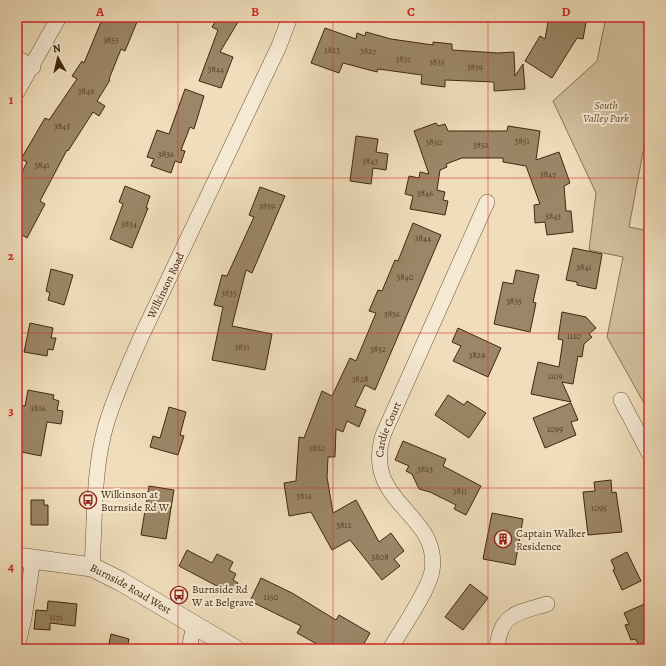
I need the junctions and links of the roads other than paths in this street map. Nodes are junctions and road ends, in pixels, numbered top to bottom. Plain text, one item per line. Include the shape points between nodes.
1 (60, 17) edge
2 (290, 17) edge
3 (17, 58) edge
4 (33, 67) junction
5 (17, 92) edge
6 (487, 202) dead end
7 (621, 400) dead end
8 (649, 453) edge
9 (25, 558) edge
10 (92, 567) junction
11 (547, 604) dead end
12 (194, 625) junction
13 (17, 648) edge
14 (189, 649) edge
15 (234, 649) edge
16 (390, 649) edge
17 (497, 649) edge

1 - 4 street
2 - 10 street, Wilkinson Road via 279,46 121,383 106,426 101,451
3 - 4 street
4 - 5 street
6 - 16 street, Cardie Court via 379,448 382,477 389,490 424,531 433,557 432,572 426,586
7 - 8 street
9 - 10 street, Burnside Road West
9 - 13 street via 24,618
10 - 12 street, Burnside Road West
11 - 17 street via 515,614 502,625
12 - 14 street
12 - 15 street, Burnside Road West

